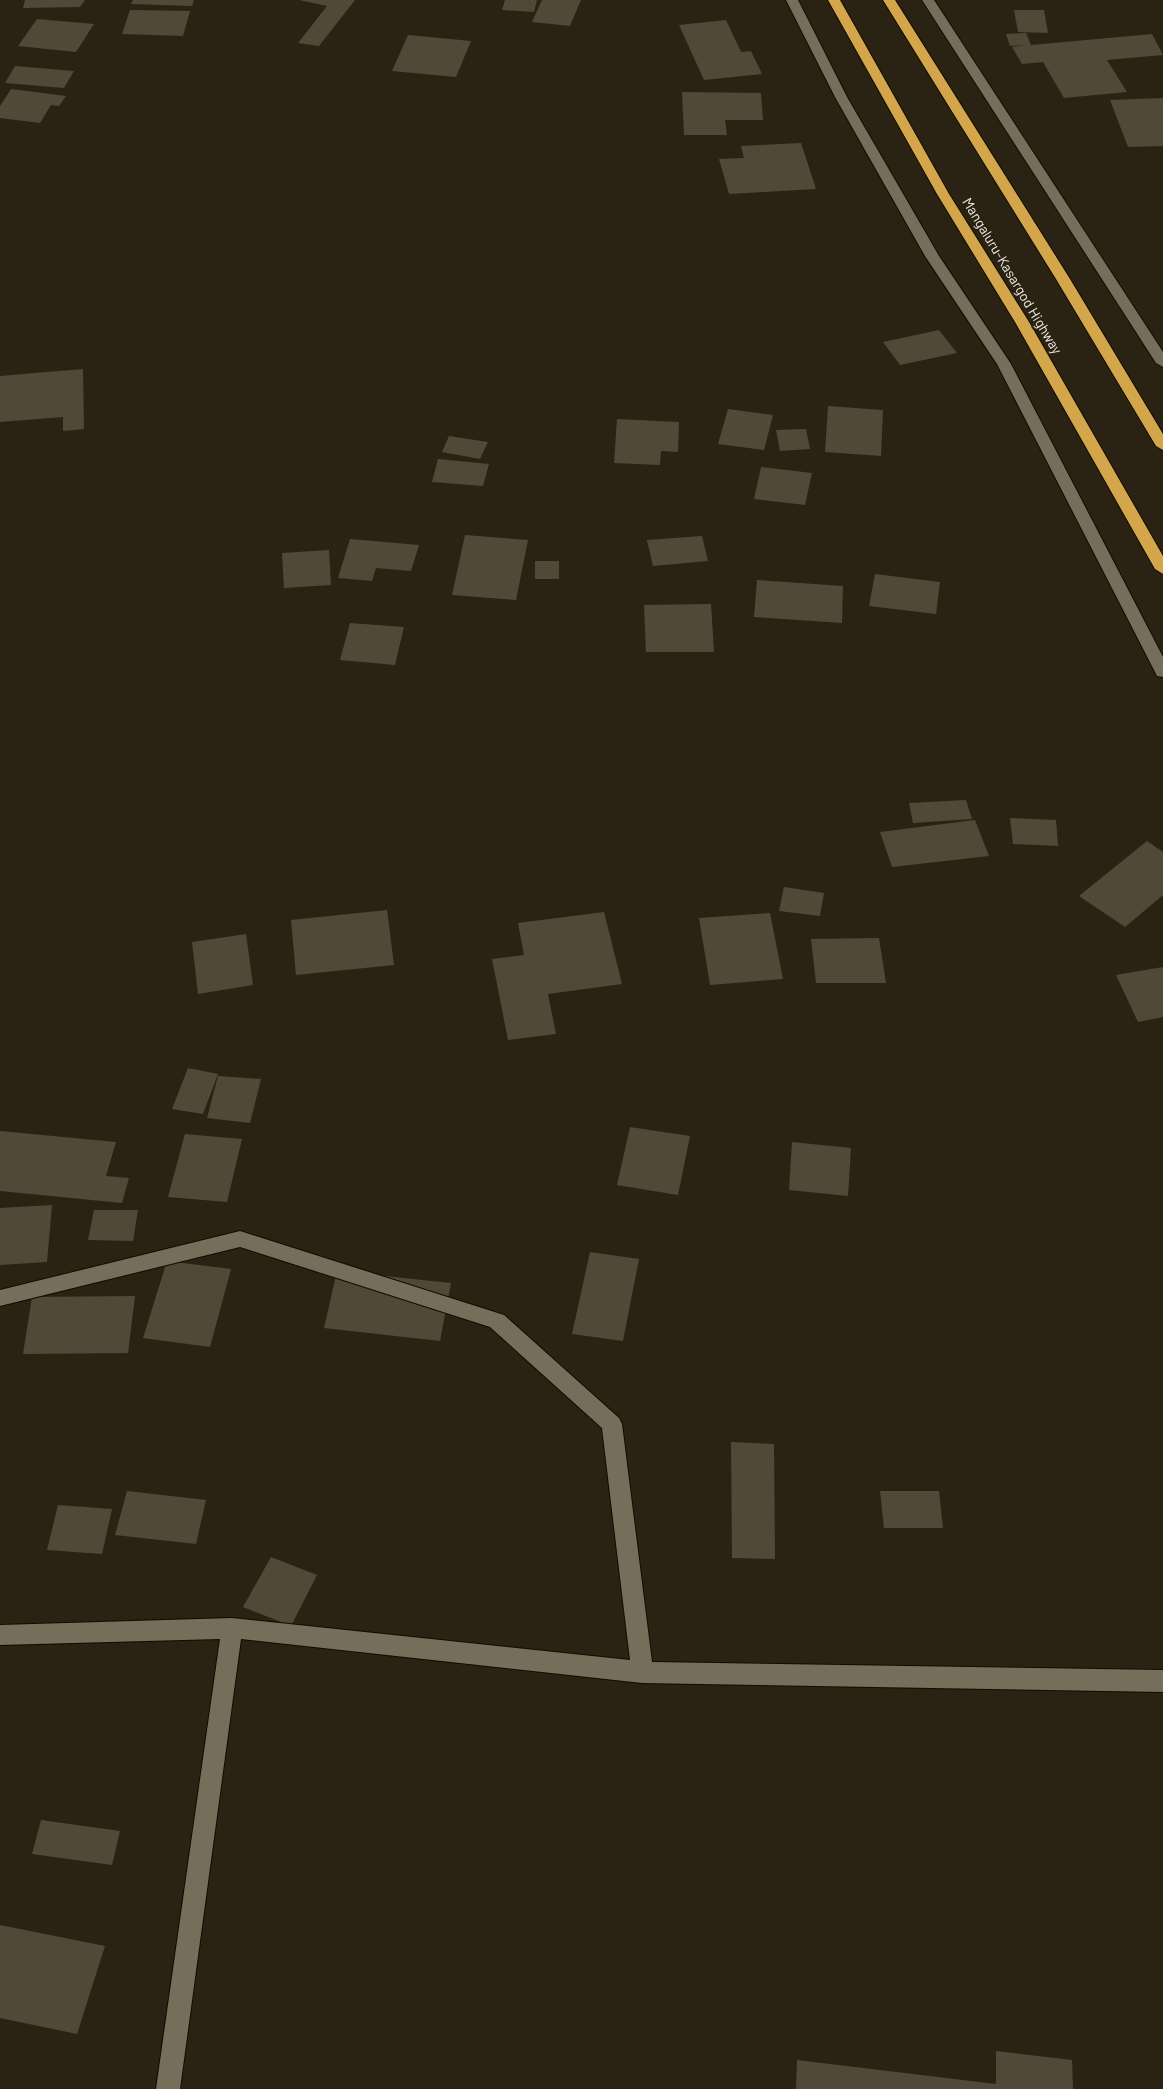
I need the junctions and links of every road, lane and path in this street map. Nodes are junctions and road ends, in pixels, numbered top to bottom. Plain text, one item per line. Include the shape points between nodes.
1 (792, 0) edge
2 (834, 0) edge
3 (889, 0) edge
4 (928, 0) edge
5 (1163, 363) edge
6 (1163, 446) edge
7 (1163, 569) edge
8 (1163, 672) edge
9 (0, 1298) edge
10 (232, 1628) junction
11 (0, 1635) edge
12 (642, 1672) junction
13 (1163, 1681) edge
14 (168, 2089) edge

1 - 8 street via 841,97 932,256 1004,364
2 - 7 highway, Mangaluru-Kasargod Highway
3 - 6 highway
4 - 5 street
9 - 12 street via 240,1239 497,1321 612,1424
10 - 11 street
10 - 12 street
10 - 14 street
12 - 13 street

